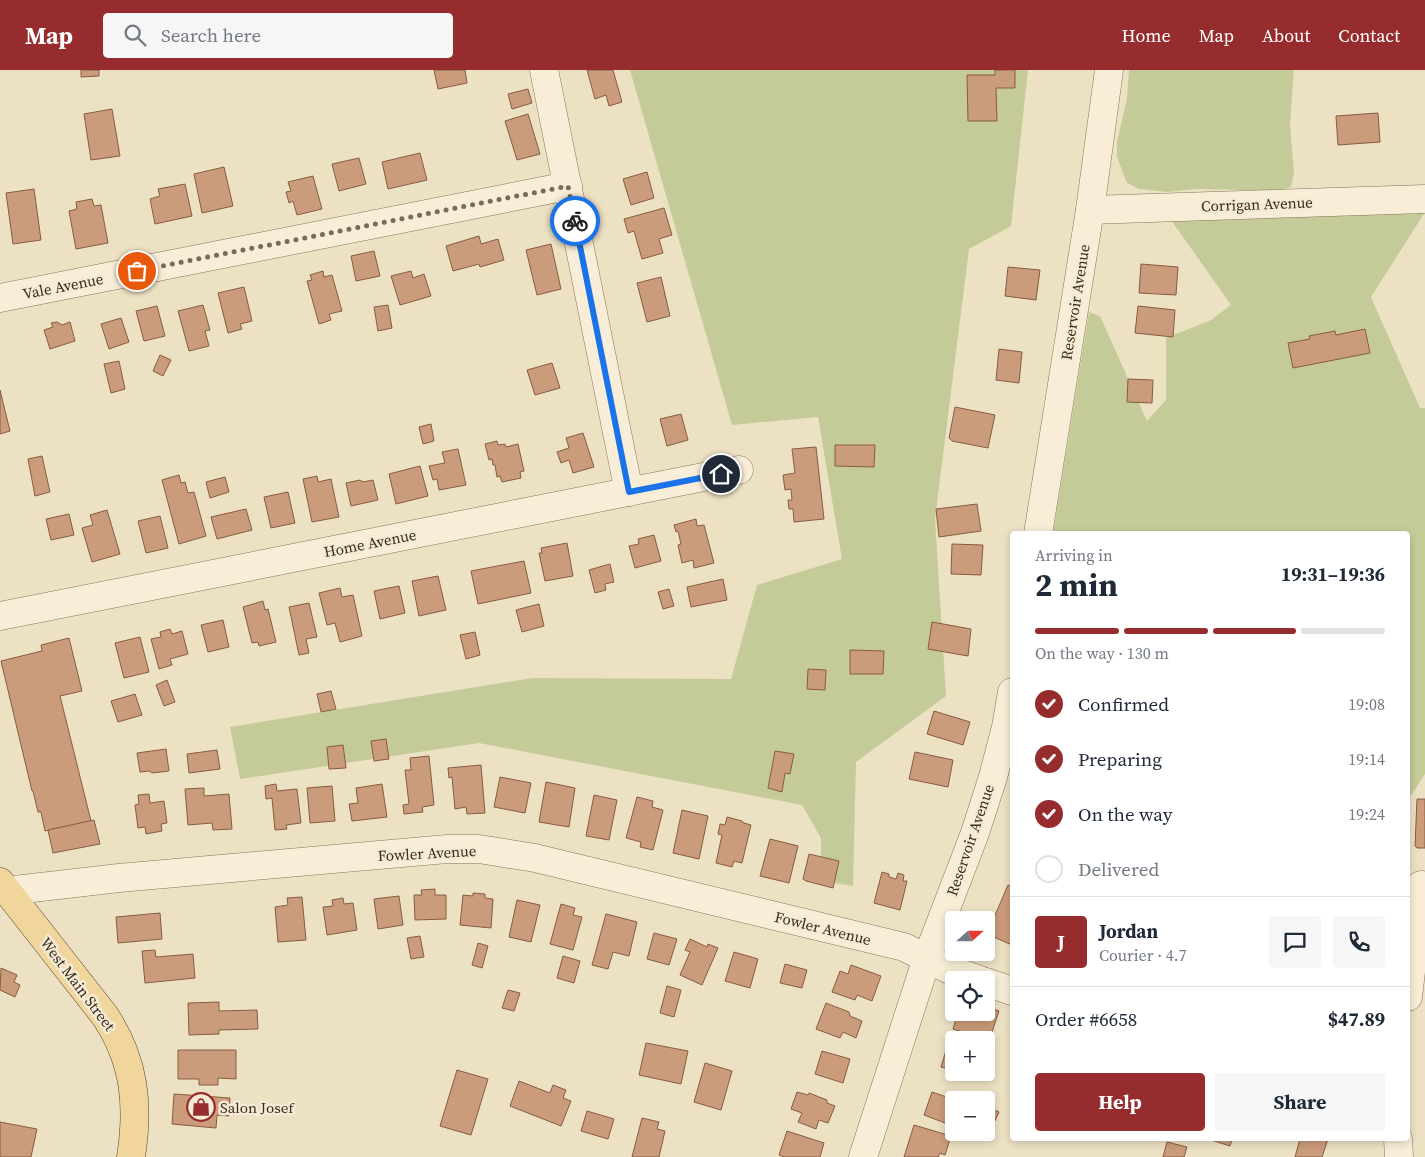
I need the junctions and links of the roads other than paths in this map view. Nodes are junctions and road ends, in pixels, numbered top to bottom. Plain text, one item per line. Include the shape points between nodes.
1 (544, 70) edge
2 (1109, 70) edge
3 (568, 186) junction
4 (1425, 199) edge
5 (1090, 210) junction
6 (0, 298) edge
7 (739, 470) dead end
8 (629, 492) junction
9 (1038, 531) edge
10 (0, 616) edge
11 (1010, 704) edge
12 (1421, 885) dead end
13 (3, 887) edge
14 (927, 958) junction
15 (954, 971) edge
16 (1410, 980) edge
17 (995, 985) edge
18 (1010, 990) edge
19 (1398, 1141) edge
20 (131, 1157) edge
21 (863, 1157) edge
22 (1399, 1157) edge

1 - 3 street
2 - 5 street, Reservoir Avenue
3 - 6 street, Vale Avenue
3 - 8 street
4 - 5 street, Corrigan Avenue
5 - 9 street, Reservoir Avenue
7 - 8 street, Home Avenue
8 - 10 street, Home Avenue
11 - 14 street, Reservoir Avenue via 995,769 975,833
12 - 16 street
13 - 14 street, Fowler Avenue via 447,849 479,849 535,858 904,947
13 - 20 main road, West Main Street via 116,1033 130,1071 134,1102
14 - 15 street, Fowler Avenue
14 - 21 street, Reservoir Avenue
17 - 18 street
19 - 22 street

